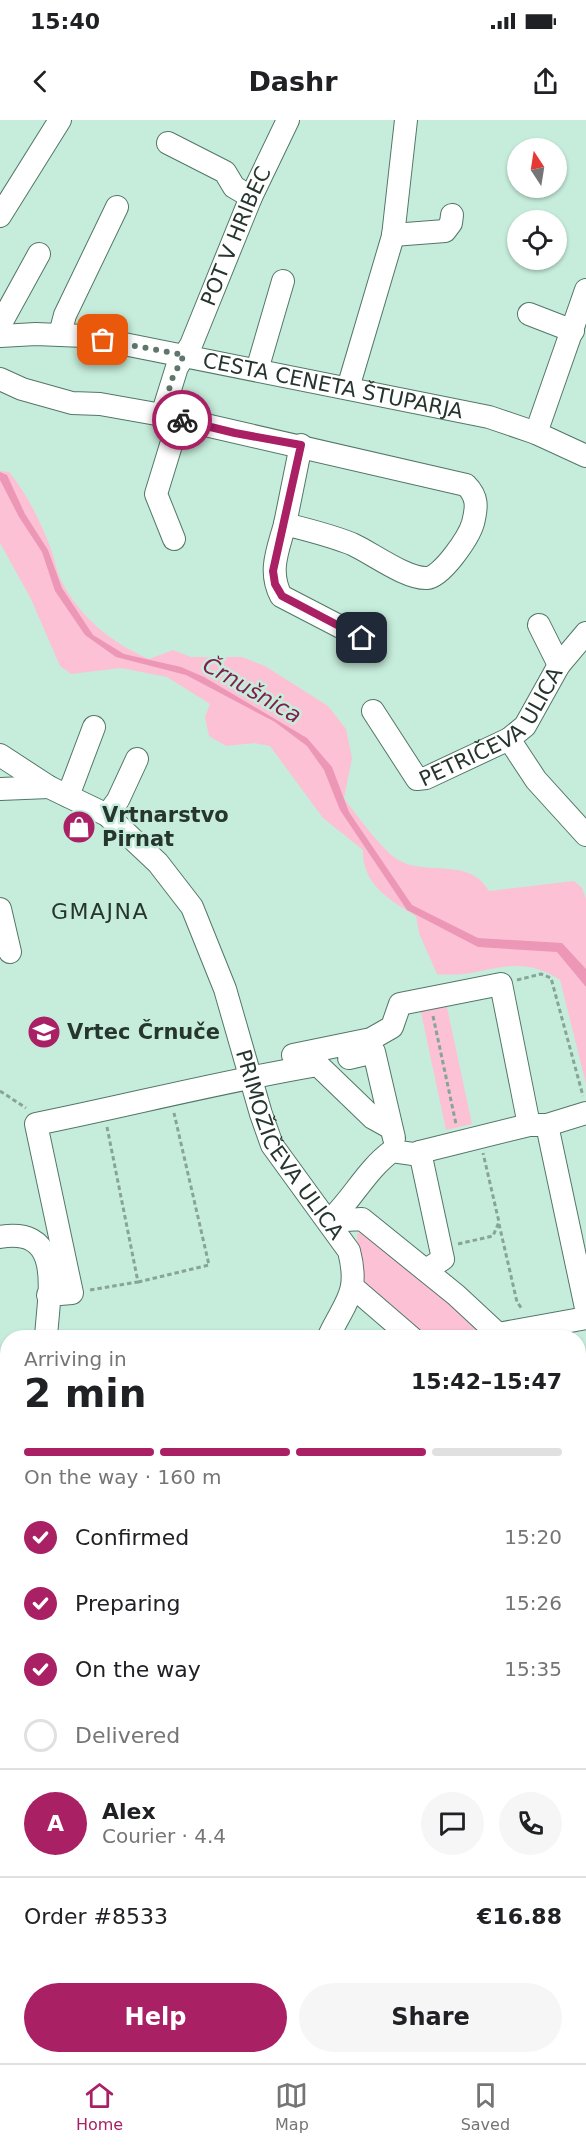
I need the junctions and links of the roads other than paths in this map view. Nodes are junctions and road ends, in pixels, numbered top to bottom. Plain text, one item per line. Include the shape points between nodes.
1 (60, 120) edge
2 (288, 120) edge
3 (406, 120) edge
4 (168, 143) dead end
5 (251, 197) junction
6 (117, 207) dead end
7 (452, 215) dead end
8 (0, 216) edge
9 (393, 236) junction
10 (39, 254) dead end
11 (283, 281) dead end
12 (586, 290) edge
13 (530, 314) dead end
14 (0, 325) edge
15 (573, 331) junction
16 (60, 334) junction
17 (0, 336) edge
18 (184, 355) junction
19 (257, 370) junction
20 (0, 379) edge
21 (348, 388) junction
22 (171, 417) junction
23 (536, 434) junction
24 (301, 445) junction
25 (586, 456) edge
26 (285, 524) junction
27 (174, 539) dead end
28 (539, 625) dead end
29 (586, 633) edge
30 (362, 638) dead end
31 (559, 665) junction
32 (373, 711) dead end
33 (94, 728) dead end
34 (509, 739) junction
35 (0, 755) edge
36 (137, 759) dead end
37 (0, 789) edge
38 (59, 791) junction
39 (107, 815) junction
40 (586, 834) edge
41 (0, 909) edge
42 (10, 952) dead end
43 (373, 1046) junction
44 (318, 1065) junction
45 (249, 1067) junction
46 (586, 1113) edge
47 (538, 1125) junction
48 (391, 1128) junction
49 (416, 1153) junction
50 (329, 1221) junction
51 (0, 1237) edge
52 (426, 1270) junction
53 (354, 1288) junction
54 (48, 1295) junction
55 (586, 1308) edge
56 (586, 1318) edge
57 (46, 1330) edge
58 (332, 1330) edge
59 (403, 1330) edge
60 (494, 1330) edge
61 (520, 1330) edge

1 - 8 street
2 - 5 street, POT V HRIBEC
3 - 9 street
4 - 5 street via 225,172 234,187
5 - 18 street, POT V HRIBEC
6 - 16 street via 65,315
7 - 9 street via 445,231
9 - 21 street
10 - 14 street
11 - 19 street
12 - 15 street
13 - 15 street
15 - 23 street
16 - 17 street, CESTA CENETA ŠTUPARJA
16 - 18 street, CESTA CENETA ŠTUPARJA
18 - 19 street, CESTA CENETA ŠTUPARJA
18 - 22 street, POT V HRIBEC via 172,379
19 - 21 street, CESTA CENETA ŠTUPARJA
20 - 22 street via 72,403
21 - 23 street, CESTA CENETA ŠTUPARJA via 489,417
22 - 24 street
22 - 27 street, POT V HRIBEC via 156,494
23 - 25 street, CESTA CENETA ŠTUPARJA
24 - 26 street
24 - 26 street via 465,485 474,493 472,526 443,571 430,578 414,577 351,544
26 - 30 street via 273,571 282,596
28 - 31 street
29 - 31 street, PETRIČEVA ULICA
31 - 34 street, PETRIČEVA ULICA via 525,726
32 - 34 street, PETRIČEVA ULICA via 417,778 426,778
33 - 38 street
34 - 40 street via 536,780
35 - 38 street, PRIMOŽIČEVA ULICA
36 - 39 street
37 - 38 street
38 - 39 street, PRIMOŽIČEVA ULICA
39 - 45 street, PRIMOŽIČEVA ULICA via 158,863 192,907 225,989
41 - 42 street
43 - 44 street
43 - 45 street via 269,1059
43 - 47 street via 392,1027 400,1004 501,984
43 - 48 street
44 - 45 street
44 - 48 street via 373,1119
45 - 50 street, PRIMOŽIČEVA ULICA via 272,1145
45 - 54 street via 170,1097 36,1124 72,1293
46 - 47 street
47 - 49 street
47 - 55 street
48 - 49 street via 393,1137
49 - 50 street via 392,1151 377,1162 344,1208
49 - 52 street via 443,1259
50 - 52 street via 362,1219
50 - 53 street, PRIMOŽIČEVA ULICA via 349,1251
51 - 54 street via 16,1234 39,1244 46,1252
52 - 60 street
53 - 58 street
53 - 59 street
54 - 57 street
56 - 61 street

